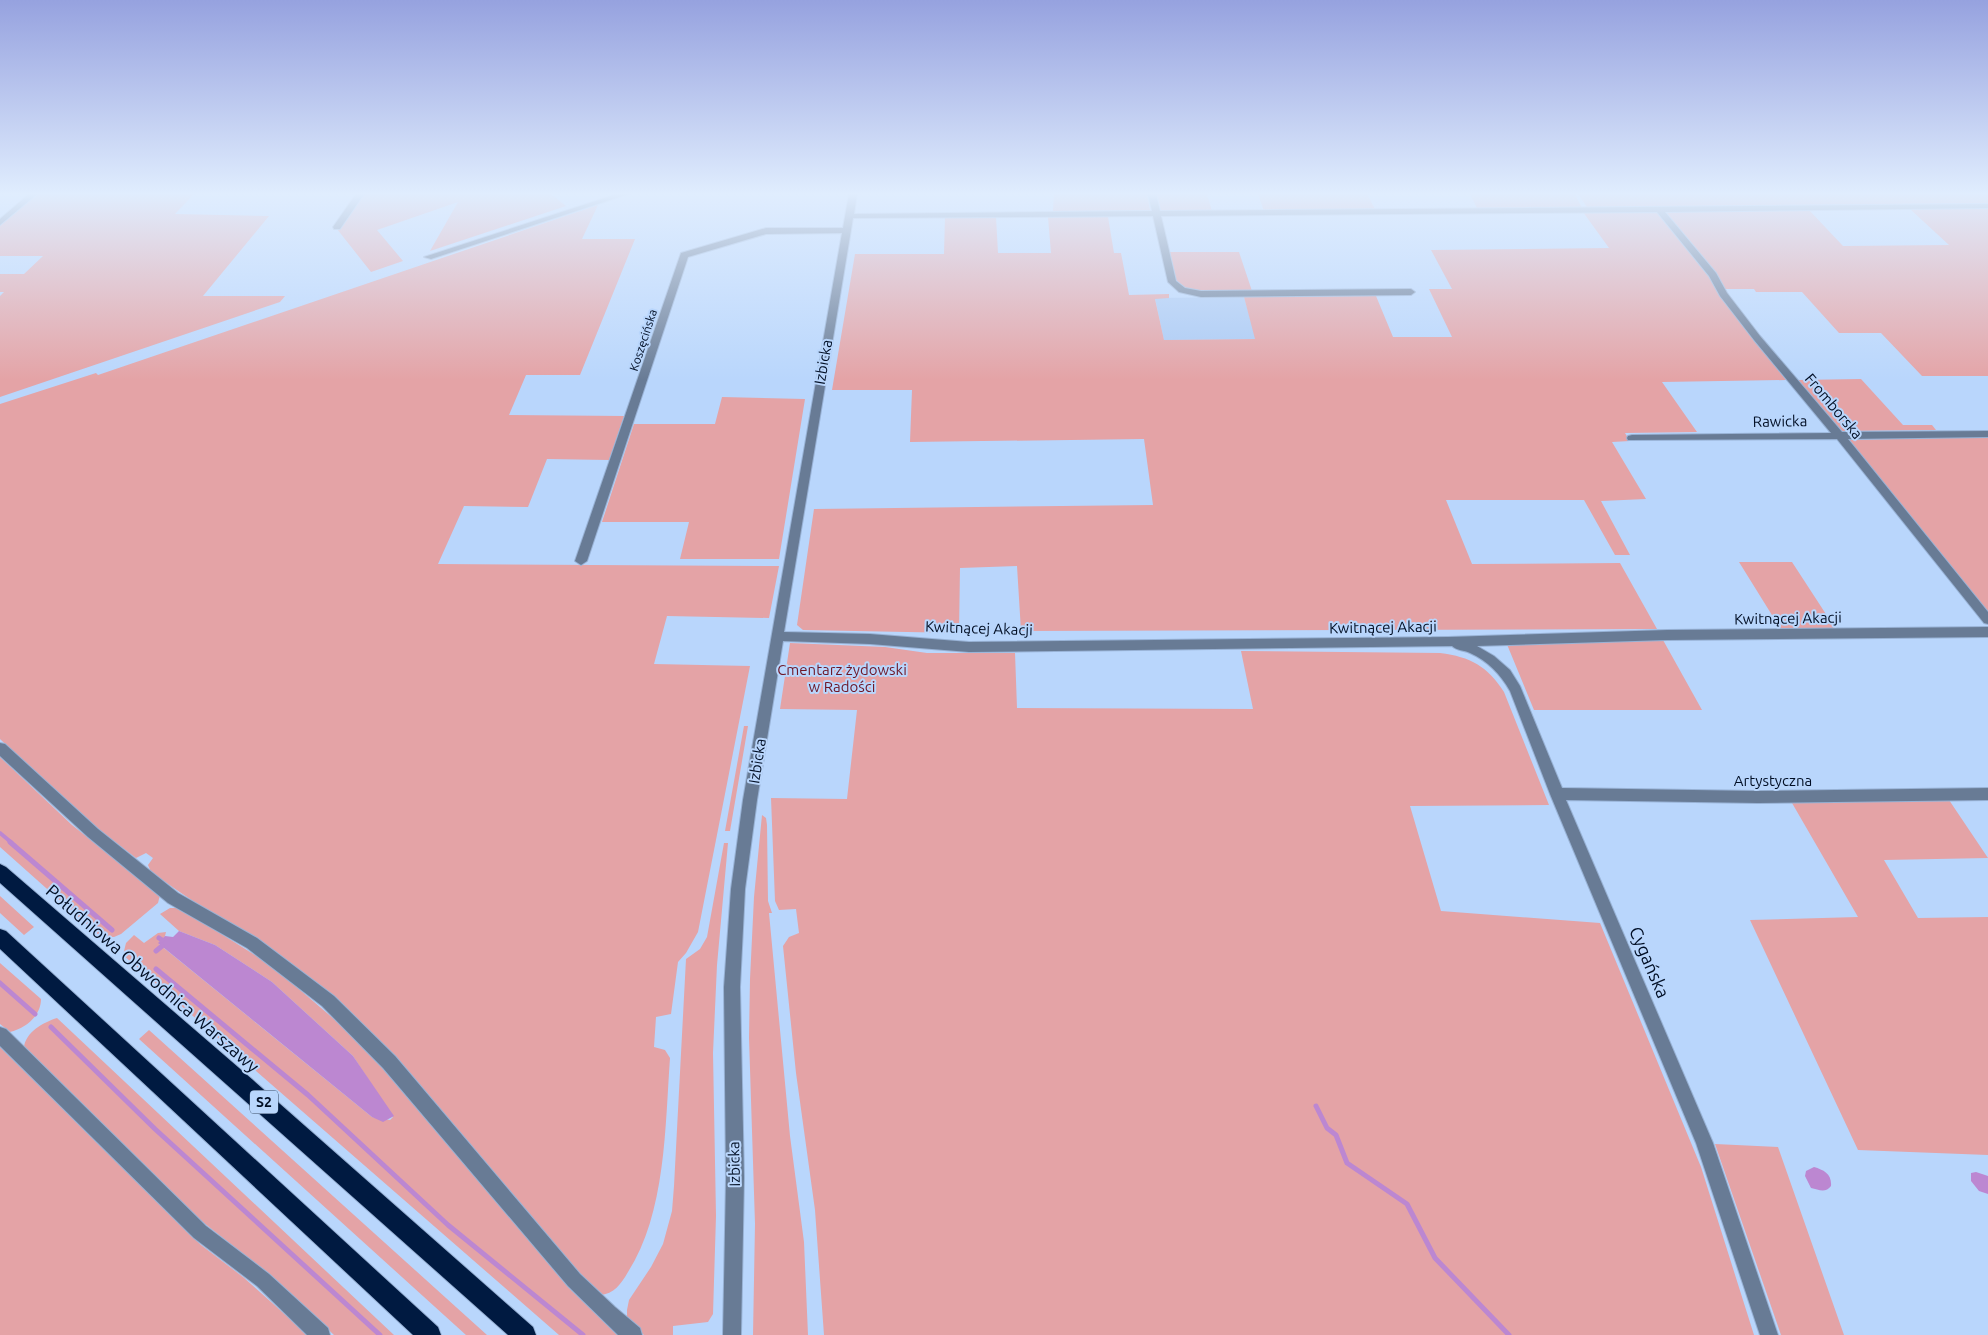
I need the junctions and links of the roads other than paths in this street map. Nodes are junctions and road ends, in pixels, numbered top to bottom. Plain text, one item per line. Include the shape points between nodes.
1 (683, 256) edge
2 (842, 256) edge
3 (1166, 256) edge
4 (1699, 256) edge
5 (1411, 292) dead end
6 (1988, 434) edge
7 (1839, 435) junction
8 (1632, 438) dead end
9 (581, 561) dead end
10 (1988, 620) edge
11 (1988, 632) edge
12 (778, 636) junction
13 (1448, 642) junction
14 (0, 748) edge
15 (1557, 794) junction
16 (1988, 794) edge
17 (0, 872) edge
18 (0, 937) edge
19 (0, 1035) edge
20 (321, 1335) edge
21 (430, 1335) edge
22 (525, 1335) edge
23 (633, 1335) edge
24 (732, 1335) edge
25 (1769, 1335) edge

1 - 9 street, Koszęcińska
2 - 12 street, Izbicka
3 - 5 street via 1172,282 1187,292
4 - 7 street, Fromborska via 1757,338
6 - 7 street, Rawicka
7 - 8 street, Rawicka
7 - 10 street, Fromborska
11 - 13 street, Kwitnącej Akacji via 1667,635
12 - 13 street, Kwitnącej Akacji via 969,647
12 - 24 street, Izbicka via 739,880 732,987 735,1178
13 - 15 street, Cygańska via 1473,649 1506,673 1516,690
14 - 23 street via 93,833 173,898 252,943 328,1001 389,1062 574,1280
15 - 16 street, Artystyczna via 1758,797
15 - 25 street, Cygańska via 1704,1143
17 - 22 highway, Południowa Obwodnica Warszawy / S2
18 - 21 highway
19 - 20 street via 200,1232 263,1280

